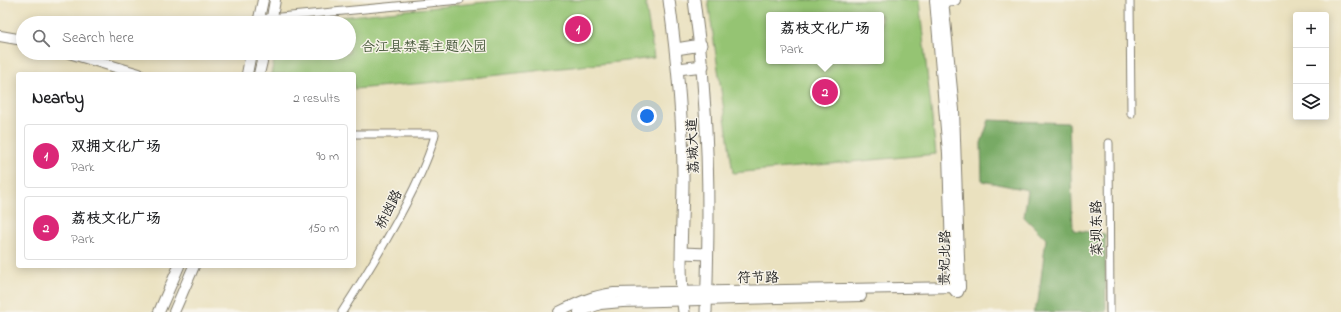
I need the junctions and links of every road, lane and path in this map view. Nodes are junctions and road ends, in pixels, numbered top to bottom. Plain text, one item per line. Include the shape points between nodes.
1 (262, 0) edge
2 (275, 0) edge
3 (460, 0) edge
4 (669, 0) edge
5 (694, 0) edge
6 (941, 0) edge
7 (955, 0) edge
8 (1130, 0) edge
9 (260, 16) edge
10 (272, 16) edge
11 (309, 16) edge
12 (0, 36) edge
13 (16, 39) edge
14 (700, 45) junction
15 (676, 48) junction
16 (92, 60) edge
17 (249, 60) edge
18 (262, 60) edge
19 (703, 66) junction
20 (678, 69) junction
21 (132, 72) edge
22 (246, 72) edge
23 (259, 72) edge
24 (1131, 114) dead end
25 (356, 134) edge
26 (1109, 143) dead end
27 (682, 253) junction
28 (707, 254) junction
29 (179, 268) edge
30 (193, 268) edge
31 (956, 289) joint
32 (682, 296) junction
33 (706, 296) junction
34 (159, 312) edge
35 (174, 312) edge
36 (342, 312) edge
37 (560, 312) edge
38 (579, 312) edge
39 (684, 312) edge
40 (706, 312) edge
41 (1110, 312) edge

1 - 9 main road
2 - 10 main road
3 - 11 street
4 - 15 main road, 荔城大道
5 - 14 main road, 荔城大道
6 - 7 main road
6 - 31 main road, 贵妃北路
8 - 24 street
12 - 13 main road
14 - 15 main road
14 - 19 main road, 荔城大道
15 - 20 main road, 荔城大道
16 - 21 main road
17 - 22 main road
18 - 23 main road
19 - 20 main road
19 - 28 main road, 荔城大道 via 707,136
20 - 27 main road, 荔城大道 via 683,155
25 - 36 street, 桥凼路 via 435,134 407,202 387,240
26 - 41 street, 菜坝东路
27 - 28 main road
27 - 32 main road, 荔城大道
28 - 33 main road, 荔城大道
29 - 34 main road
30 - 35 main road
31 - 33 main road, 符节路
32 - 33 main road, 符节路
32 - 37 main road, 符节路 via 614,293 598,295
32 - 38 main road, 符节路 via 600,304
32 - 39 main road, 荔城大道
33 - 40 main road, 荔城大道

